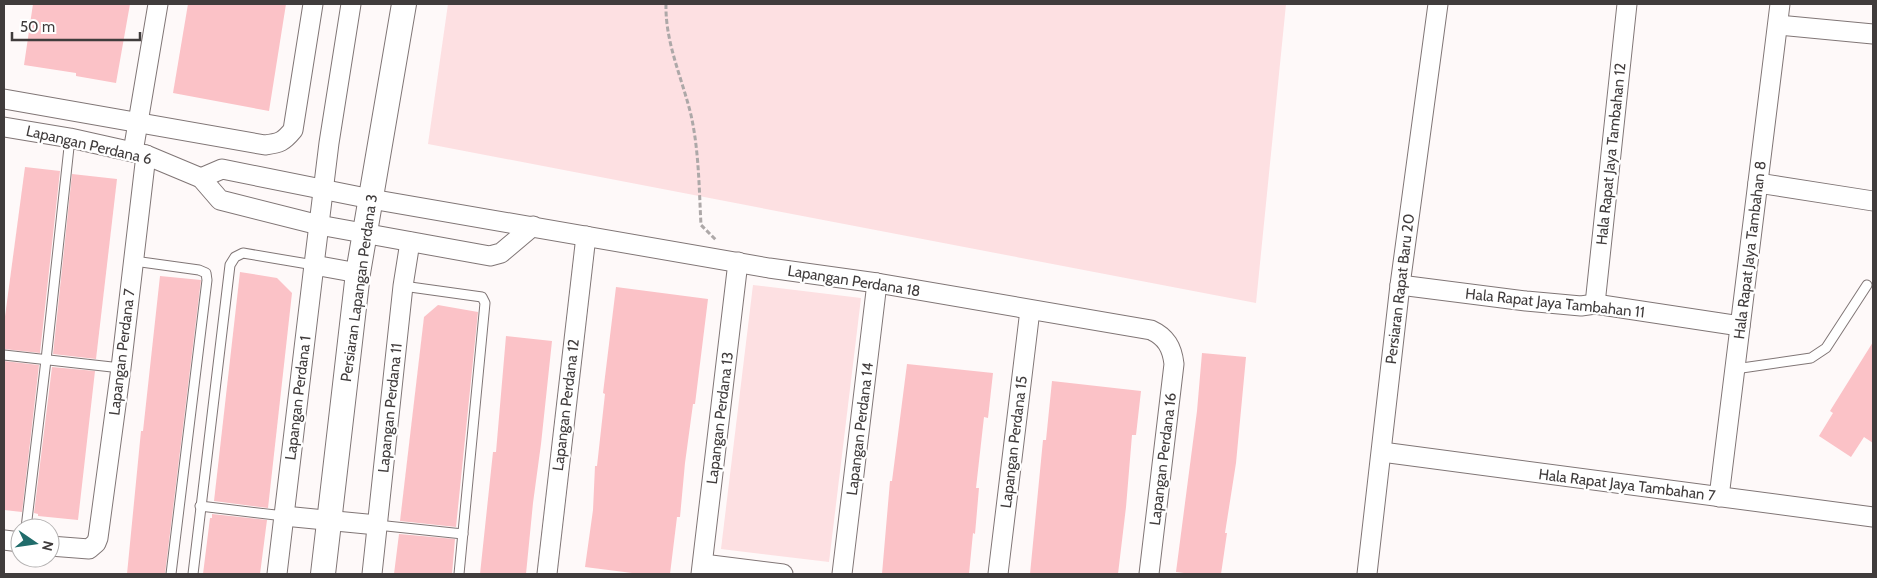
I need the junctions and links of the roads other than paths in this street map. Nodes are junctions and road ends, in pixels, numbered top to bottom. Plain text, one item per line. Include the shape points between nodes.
1 (158, 4) edge
2 (314, 4) edge
3 (351, 4) edge
4 (404, 4) edge
5 (1438, 4) edge
6 (1627, 4) edge
7 (1780, 4) edge
8 (1778, 25) junction
9 (1873, 34) edge
10 (4, 99) edge
11 (138, 122) junction
12 (4, 127) edge
13 (70, 138) junction
14 (139, 153) junction
15 (201, 178) junction
16 (1758, 183) junction
17 (324, 191) junction
18 (371, 199) junction
19 (1873, 201) edge
20 (319, 225) junction
21 (533, 226) junction
22 (364, 234) junction
23 (586, 236) junction
24 (410, 242) junction
25 (134, 261) junction
26 (738, 262) junction
27 (314, 265) junction
28 (358, 273) junction
29 (877, 283) junction
30 (1867, 285) dead end
31 (403, 286) junction
32 (1400, 286) junction
33 (1595, 304) junction
34 (1030, 310) junction
35 (1740, 326) junction
36 (1170, 344) joint
37 (4, 355) edge
38 (46, 360) junction
39 (121, 368) junction
40 (1735, 369) junction
41 (1382, 452) junction
42 (1719, 497) junction
43 (200, 506) junction
44 (284, 516) junction
45 (1873, 517) edge
46 (27, 518) edge
47 (329, 521) junction
48 (377, 525) junction
49 (463, 534) junction
50 (60, 547) edge
51 (702, 569) edge
52 (171, 574) edge
53 (192, 574) edge
54 (277, 574) edge
55 (323, 574) edge
56 (372, 574) edge
57 (459, 574) edge
58 (546, 574) edge
59 (783, 574) edge
60 (842, 574) edge
61 (998, 574) edge
62 (1149, 574) edge
63 (1367, 574) edge

1 - 11 street, Lapangan Perdana 7
2 - 11 street via 293,130 285,140 265,145
3 - 17 street, Lapangan Perdana 1
4 - 18 street, Persiaran Lapangan Perdana 3
5 - 32 street, Persiaran Rapat Baru 20
6 - 33 street, Hala Rapat Jaya Tambahan 12
7 - 8 street, Hala Rapat Jaya Tambahan 8
8 - 9 street
8 - 16 street, Hala Rapat Jaya Tambahan 8
10 - 11 street
11 - 14 street, Lapangan Perdana 7
12 - 13 street, Lapangan Perdana 6
13 - 14 street, Lapangan Perdana 6
13 - 38 lane
14 - 15 street, Lapangan Perdana 6
14 - 25 street, Lapangan Perdana 7
15 - 17 street via 222,169
15 - 20 street, Lapangan Perdana 6 via 220,200
16 - 19 street
16 - 35 street, Hala Rapat Jaya Tambahan 8
17 - 18 street, Lapangan Perdana 18
17 - 20 street, Lapangan Perdana 1
18 - 21 street, Lapangan Perdana 18
18 - 22 street, Persiaran Lapangan Perdana 3
20 - 22 street, Lapangan Perdana 6
20 - 27 street, Lapangan Perdana 1
21 - 23 street, Lapangan Perdana 18
21 - 24 street via 501,253 490,256
22 - 24 street
22 - 28 street, Persiaran Lapangan Perdana 3
23 - 26 street, Lapangan Perdana 18
23 - 58 street, Lapangan Perdana 12
24 - 31 street, Lapangan Perdana 11
25 - 39 street, Lapangan Perdana 7
25 - 52 lane via 200,270 206,273 207,280
26 - 29 street, Lapangan Perdana 18
26 - 51 street, Lapangan Perdana 13
27 - 28 street
27 - 43 lane via 242,253 230,265
27 - 44 street, Lapangan Perdana 1
28 - 47 street, Persiaran Lapangan Perdana 3
29 - 34 street, Lapangan Perdana 18
29 - 60 street, Lapangan Perdana 14
30 - 40 lane via 1826,348 1811,358
31 - 48 street, Lapangan Perdana 11
31 - 49 lane via 482,297 485,303
32 - 33 street, Hala Rapat Jaya Tambahan 11 via 1526,301 1581,306
32 - 41 street, Persiaran Rapat Baru 20
33 - 35 street, Hala Rapat Jaya Tambahan 11
34 - 36 street, Lapangan Perdana 18 via 1151,330 1161,334
34 - 61 street, Lapangan Perdana 15
35 - 40 street, Hala Rapat Jaya Tambahan 8
36 - 62 street, Lapangan Perdana 16 via 1174,364
37 - 38 lane
38 - 39 lane
38 - 46 lane
39 - 50 street, Lapangan Perdana 7 via 98,538 93,547 84,550
40 - 42 street, Hala Rapat Jaya Tambahan 8
41 - 42 street, Hala Rapat Jaya Tambahan 7
41 - 63 street, Persiaran Rapat Baru 20
42 - 45 street, Hala Rapat Jaya Tambahan 7
43 - 44 lane
43 - 53 lane
44 - 47 street
44 - 54 street, Lapangan Perdana 1
47 - 48 street
47 - 55 street, Persiaran Lapangan Perdana 3
48 - 49 lane
48 - 56 street, Lapangan Perdana 11
49 - 57 lane
51 - 59 street

